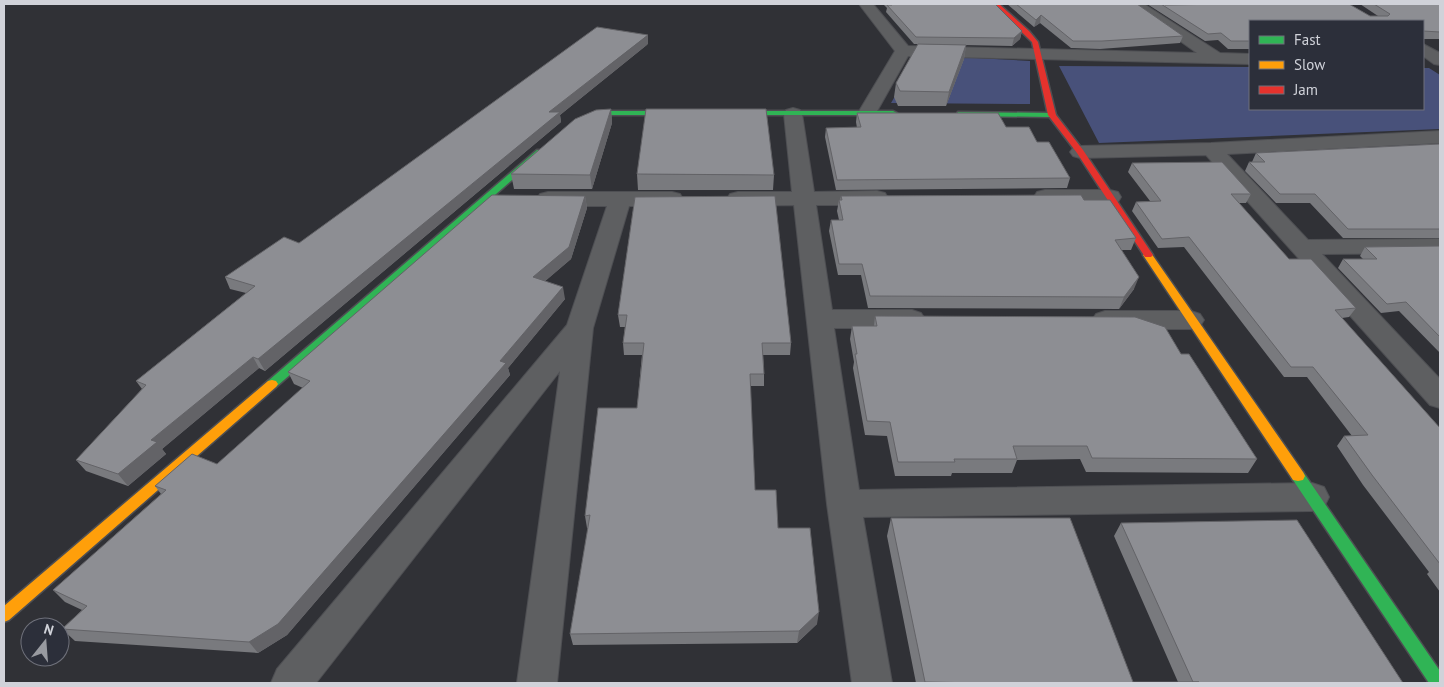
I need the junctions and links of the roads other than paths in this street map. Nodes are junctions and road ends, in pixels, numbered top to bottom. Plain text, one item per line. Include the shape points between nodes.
1 (866, 4) edge
2 (996, 4) edge
3 (1136, 4) edge
4 (1424, 50) edge
5 (903, 51) junction
6 (1039, 55) junction
7 (1217, 59) junction
8 (1249, 59) edge
9 (1434, 59) edge
10 (696, 113) edge
11 (716, 113) edge
12 (867, 113) junction
13 (793, 114) junction
14 (906, 114) edge
15 (945, 114) edge
16 (1052, 115) junction
17 (569, 128) edge
18 (1440, 137) edge
19 (546, 147) edge
20 (1211, 149) junction
21 (1080, 152) junction
22 (1110, 197) junction
23 (486, 198) junction
24 (803, 198) junction
25 (902, 198) edge
26 (1021, 198) edge
27 (620, 200) junction
28 (1440, 246) edge
29 (1302, 248) junction
30 (821, 319) junction
31 (941, 319) edge
32 (1081, 320) edge
33 (1191, 320) junction
34 (580, 328) junction
35 (1440, 396) edge
36 (1312, 497) junction
37 (844, 504) junction
38 (4, 615) edge
39 (291, 683) edge
40 (537, 683) edge
41 (872, 683) edge
42 (1439, 683) edge

1 - 5 street
2 - 6 street via 1027,32
3 - 7 street
4 - 9 street
5 - 6 street
5 - 12 street
6 - 7 street
6 - 16 street
7 - 8 street
10 - 17 street via 602,113
11 - 13 street
12 - 13 street
12 - 14 street
13 - 24 street
15 - 16 street
16 - 21 street
18 - 20 street
19 - 23 street
20 - 21 street
20 - 29 street
21 - 22 street
22 - 26 street
22 - 33 street
23 - 27 street
23 - 38 street
24 - 25 street
24 - 27 street
24 - 30 street
27 - 34 street
28 - 29 street
29 - 35 street
30 - 31 street
30 - 37 street
32 - 33 street
33 - 36 street
34 - 39 street
34 - 40 street
36 - 37 street
36 - 42 street
37 - 41 street

